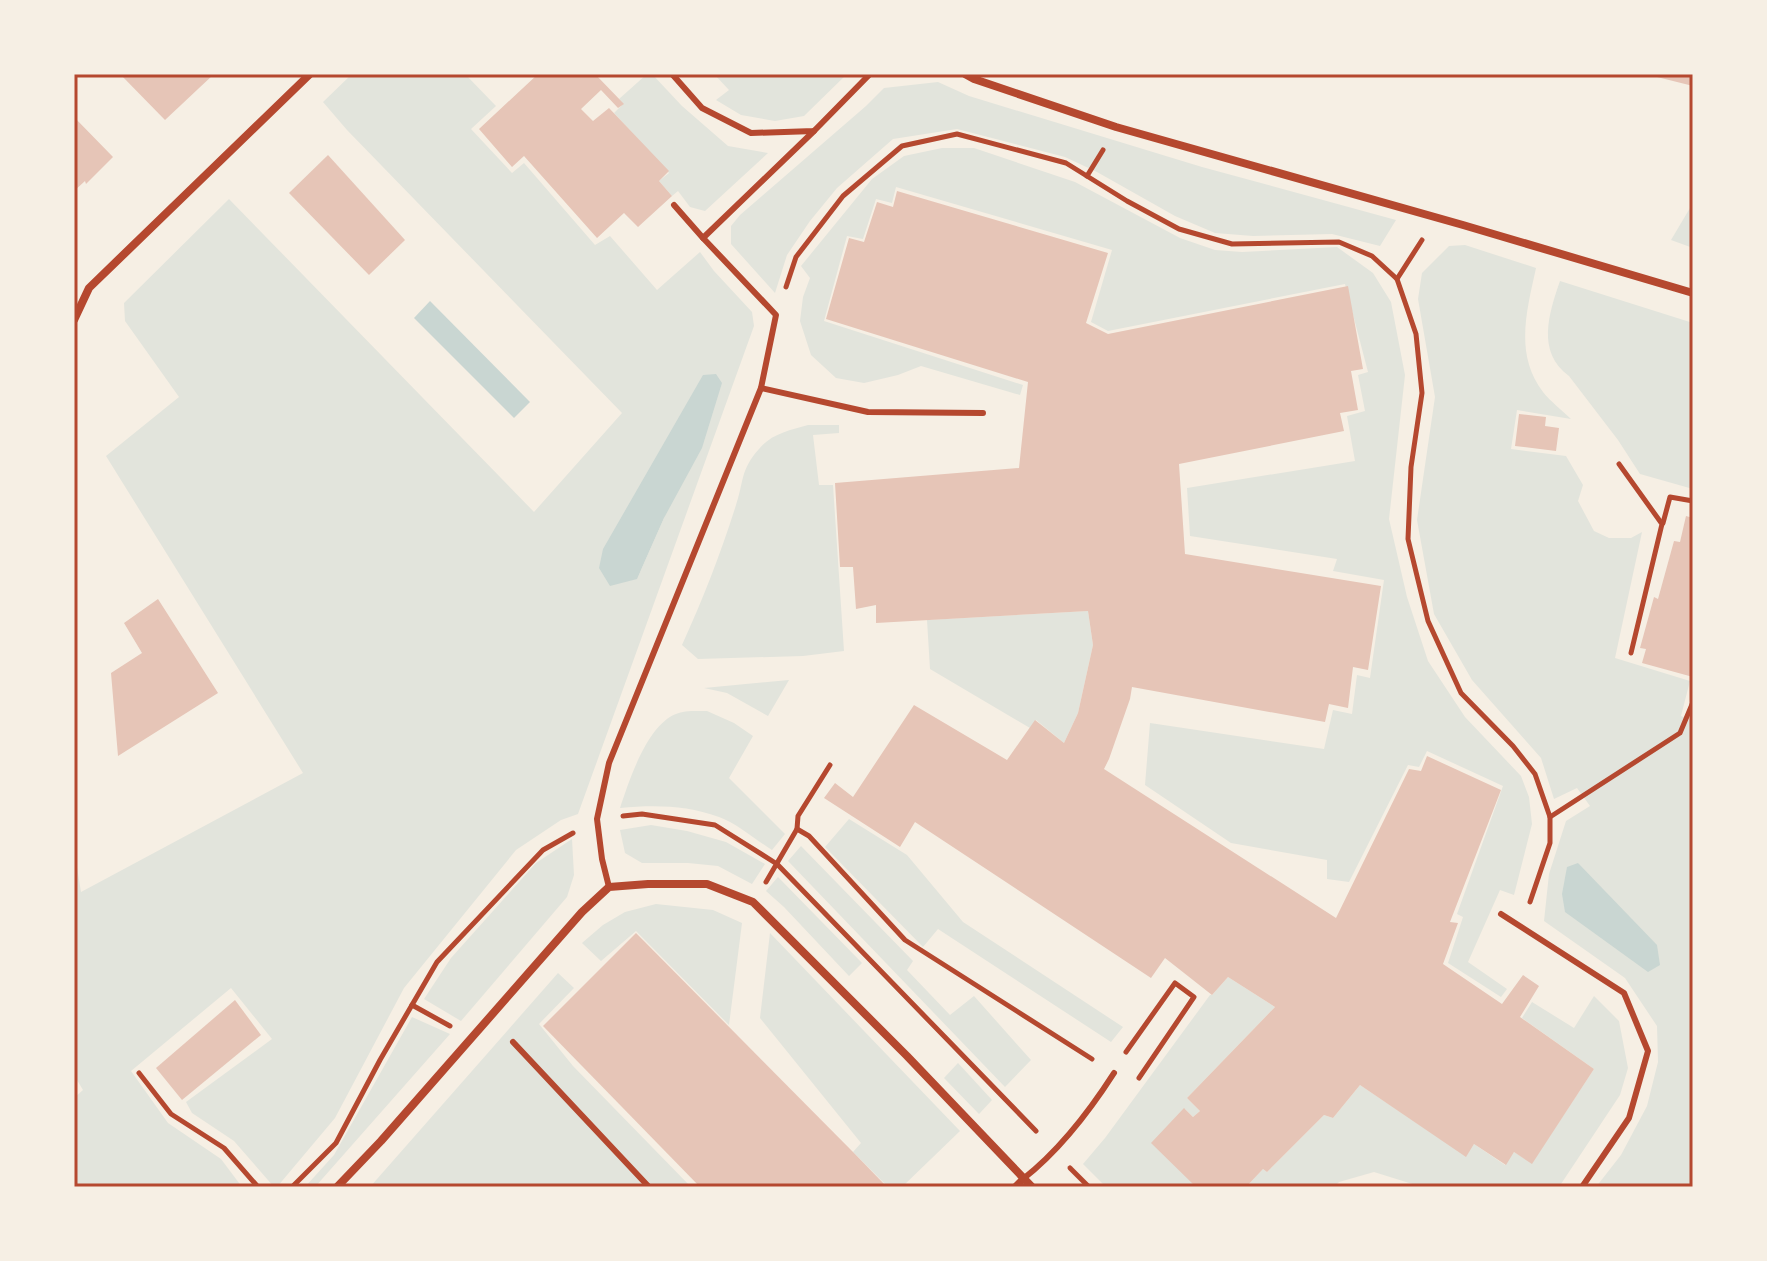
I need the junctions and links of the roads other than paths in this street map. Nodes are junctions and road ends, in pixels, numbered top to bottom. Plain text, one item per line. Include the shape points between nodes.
1 (310, 74) edge
2 (672, 74) edge
3 (870, 74) edge
4 (965, 74) edge
5 (814, 131) junction
6 (674, 205) dead end
7 (703, 238) junction
8 (1693, 293) edge
9 (74, 320) edge
10 (761, 388) junction
11 (983, 413) dead end
12 (609, 887) junction
13 (1501, 914) dead end
14 (513, 1042) dead end
15 (1114, 1073) road end
16 (1023, 1179) junction
17 (337, 1187) edge
18 (649, 1187) edge
19 (1015, 1187) edge
20 (1032, 1187) edge
21 (1582, 1187) edge

1 - 9 street via 89,288
2 - 5 lane via 702,108 751,133
3 - 5 lane
4 - 8 street via 1116,127
5 - 7 lane
6 - 7 lane
7 - 10 lane via 776,315
10 - 11 lane via 868,412
10 - 12 lane via 609,763 597,819
12 - 16 street via 707,884 753,902
12 - 17 street
13 - 21 lane via 1624,993 1648,1051 1629,1118
14 - 18 lane
15 - 16 lane via 1092,1107
16 - 19 street
16 - 20 street

